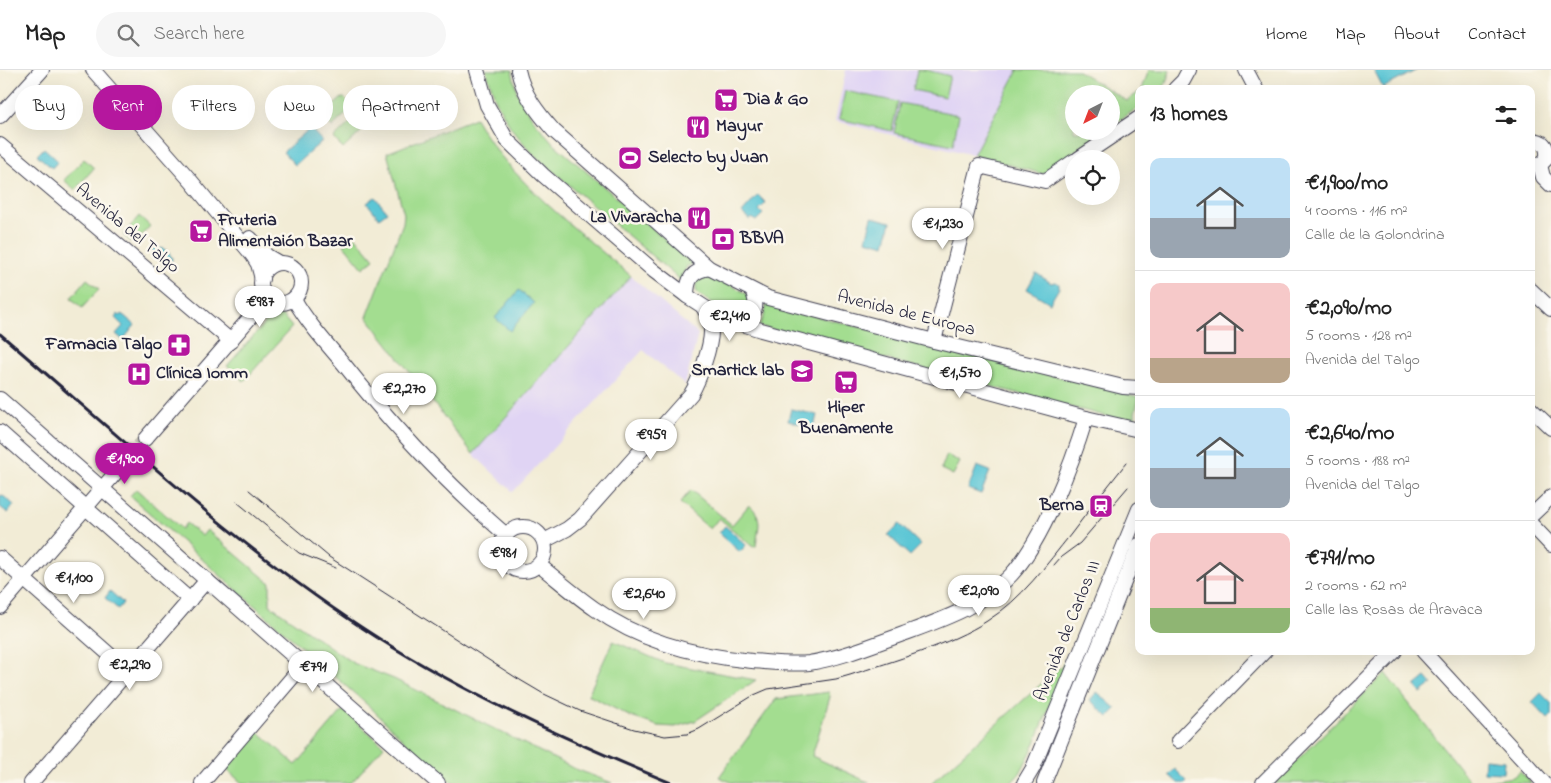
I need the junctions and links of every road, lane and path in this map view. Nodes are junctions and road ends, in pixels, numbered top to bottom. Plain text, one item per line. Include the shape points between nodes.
1 (42, 70) edge
2 (93, 70) edge
3 (104, 70) edge
4 (477, 70) edge
5 (518, 70) edge
6 (1189, 70) edge
7 (1246, 70) edge
8 (1179, 85) edge
9 (1254, 85) edge
10 (0, 116) edge
11 (1135, 121) edge
12 (1540, 138) edge
13 (0, 144) edge
14 (1091, 150) edge
15 (1542, 160) edge
16 (1065, 167) edge
17 (1551, 185) edge
18 (279, 263) junction
19 (709, 268) junction
20 (262, 279) junction
21 (753, 292) junction
22 (1535, 294) edge
23 (687, 296) junction
24 (267, 298) junction
25 (294, 299) junction
26 (702, 307) junction
27 (1551, 309) edge
28 (737, 323) junction
29 (231, 341) junction
30 (710, 341) junction
31 (934, 341) junction
32 (1135, 387) edge
33 (0, 399) edge
34 (1535, 413) edge
35 (1086, 418) junction
36 (1551, 428) edge
37 (1135, 429) edge
38 (0, 432) edge
39 (145, 439) tunnel mouth
40 (125, 462) tunnel mouth
41 (103, 488) junction
42 (1551, 497) edge
43 (87, 508) junction
44 (1535, 512) edge
45 (1135, 519) edge
46 (1535, 528) edge
47 (506, 535) junction
48 (544, 540) junction
49 (1551, 545) edge
50 (1135, 555) edge
51 (0, 558) edge
52 (539, 565) junction
53 (24, 579) junction
54 (207, 580) junction
55 (190, 600) junction
56 (0, 607) edge
57 (1261, 655) edge
58 (1392, 655) edge
59 (1427, 655) edge
60 (304, 665) junction
61 (128, 672) junction
62 (1178, 741) dead end
63 (1046, 778) edge
64 (31, 783) edge
65 (202, 783) edge
66 (438, 783) edge
67 (1024, 783) edge
68 (1059, 783) edge
69 (1263, 783) edge
70 (1544, 783) edge

1 - 10 street
2 - 20 street via 253,256
3 - 18 street via 260,250
4 - 23 street via 487,105 507,140 543,175
5 - 19 street, Avenida de Europa via 533,105 554,131
6 - 8 street
7 - 9 street
11 - 14 street
12 - 15 street via 1547,150
13 - 29 street, Avenida del Talgo
15 - 17 street via 1543,177
16 - 31 street via 1045,181 979,166
18 - 20 street via 268,268
18 - 25 street via 298,271 301,278 300,291
19 - 21 street, Avenida de Europa
19 - 23 street via 692,274
20 - 24 street
21 - 28 street via 756,305 751,317
21 - 31 street, Avenida de Europa
22 - 27 street
23 - 26 street
24 - 25 street via 280,303
24 - 29 street
25 - 47 street via 386,416 448,483
26 - 28 street
26 - 30 street via 710,319
28 - 30 street
28 - 35 street
29 - 39 street
30 - 48 street via 691,394 580,519
31 - 32 street, Avenida de Europa
33 - 41 street
34 - 36 street
35 - 37 street
35 - 52 street via 1050,510 1031,547 1011,575 984,598 950,617 862,649 807,663 728,659 688,651 636,633 604,614
38 - 43 street
40 - 41 street
41 - 43 street
41 - 54 street
42 - 44 street
43 - 53 street
43 - 55 street
45 - 67 street, Avenida de Carlos III
46 - 49 street
47 - 48 street via 517,528 530,528
47 - 52 street via 501,547 508,564 527,571
48 - 52 street via 545,554
50 - 63 street
51 - 53 street
53 - 56 street
53 - 61 street
54 - 55 street
54 - 60 street
55 - 61 street
57 - 62 street
58 - 69 street
59 - 70 street
60 - 65 street
60 - 66 street
61 - 64 street
63 - 68 street

